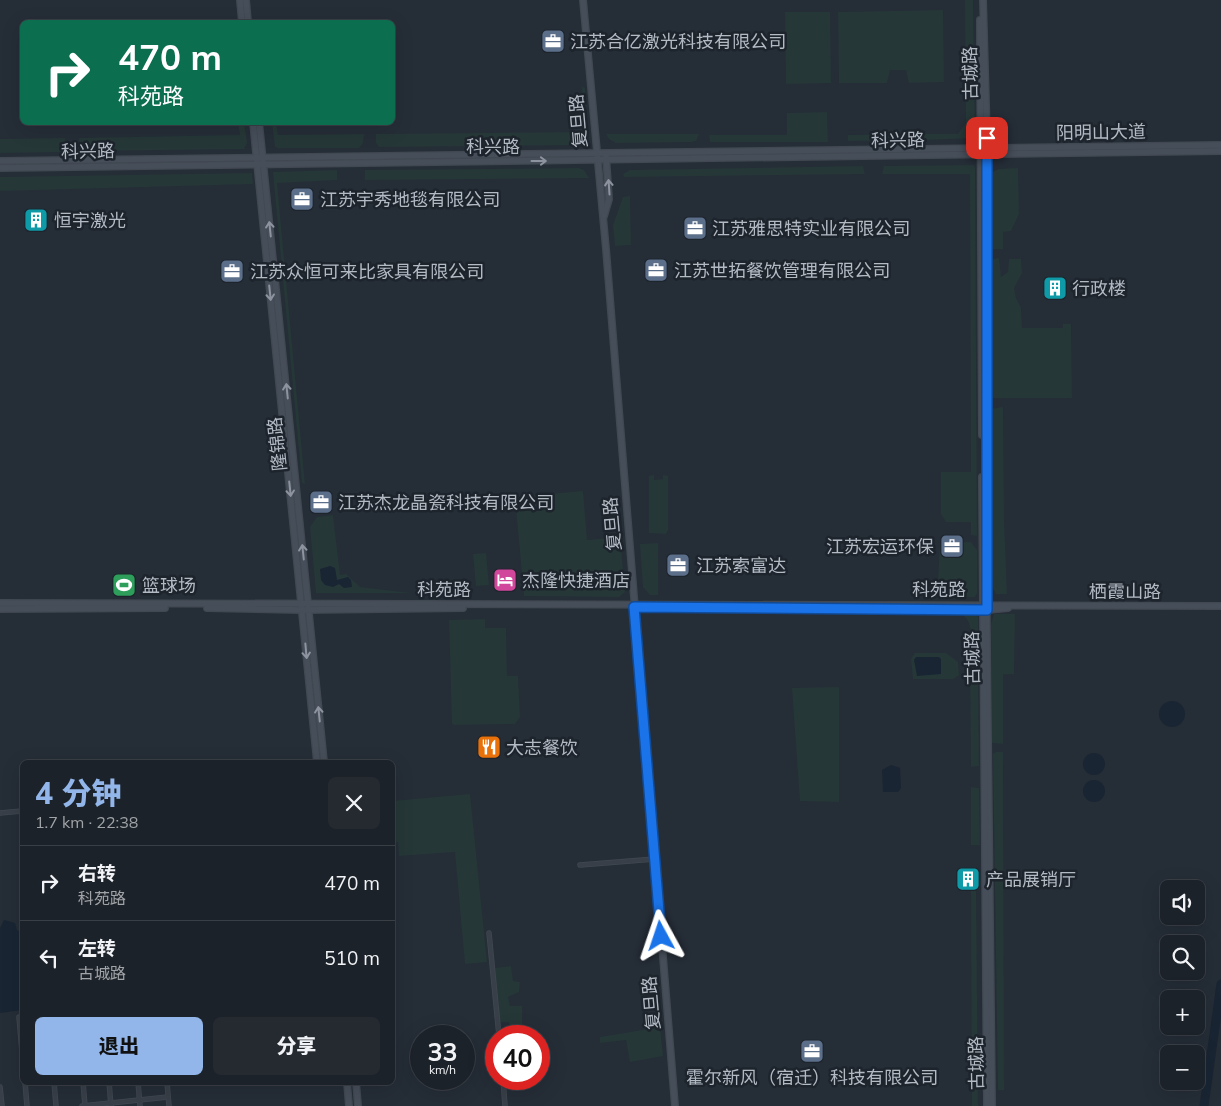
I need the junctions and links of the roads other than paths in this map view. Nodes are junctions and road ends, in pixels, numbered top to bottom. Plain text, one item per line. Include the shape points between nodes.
1 (240, 0) edge
2 (246, 0) edge
3 (583, 0) edge
4 (982, 0) edge
5 (242, 20) edge
6 (248, 20) edge
7 (253, 125) edge
8 (259, 125) edge
9 (1221, 145) edge
10 (984, 151) junction
11 (1221, 151) edge
12 (606, 156) junction
13 (596, 157) junction
14 (260, 161) junction
15 (0, 162) edge
16 (0, 168) edge
17 (603, 221) junction
18 (0, 603) edge
19 (634, 605) junction
20 (305, 606) junction
21 (1029, 606) joint
22 (1221, 606) edge
23 (984, 607) junction
24 (0, 610) edge
25 (317, 760) edge
26 (324, 760) edge
27 (20, 811) edge
28 (0, 812) edge
29 (655, 859) junction
30 (580, 865) dead end
31 (490, 934) dead end
32 (19, 1017) dead end
33 (498, 1025) edge
34 (20, 1029) edge
35 (25, 1085) edge
36 (54, 1085) edge
37 (83, 1085) edge
38 (109, 1085) edge
39 (138, 1085) edge
40 (167, 1085) edge
41 (347, 1085) edge
42 (356, 1085) edge
43 (0, 1087) edge
44 (504, 1090) edge
45 (168, 1097) junction
46 (140, 1100) junction
47 (111, 1105) edge
48 (2, 1106) edge
49 (28, 1106) edge
50 (56, 1106) edge
51 (84, 1106) edge
52 (140, 1106) edge
53 (169, 1106) edge
54 (349, 1106) edge
55 (358, 1106) edge
56 (505, 1106) edge
57 (675, 1106) edge
58 (987, 1106) edge
59 (992, 1106) edge

1 - 5 main road
2 - 6 main road
3 - 13 main road, 复旦路
4 - 10 main road, 古城路
7 - 14 main road, 隆锦路
8 - 14 main road, 隆锦路
9 - 10 main road, 阳明山大道
10 - 11 main road, 阳明山大道
10 - 12 main road, 科兴路
10 - 23 main road, 古城路
12 - 13 main road, 科兴路
17 -> 12 main road via 609,199
13 - 14 main road, 科兴路
13 - 17 main road, 复旦路
14 - 15 main road, 科兴路
14 - 16 main road, 科兴路
14 - 20 main road, 隆锦路
17 - 19 main road, 复旦路
18 - 20 main road, 科苑路
19 - 20 main road, 科苑路
19 - 23 main road, 科苑路
19 - 29 main road, 复旦路
20 - 24 main road, 科苑路
20 -> 25 main road, 隆锦路
26 -> 20 main road, 隆锦路
21 - 22 main road, 栖霞山路
21 - 23 main road, 科苑路
23 - 58 main road, 古城路
23 - 59 main road, 古城路
27 - 28 street
29 - 30 street
29 - 57 main road, 复旦路
31 - 33 street
32 - 34 street
35 - 49 street
36 - 50 street
37 - 51 street
38 - 47 street
39 - 46 street
40 - 45 street
41 - 54 main road
42 - 55 main road
43 - 48 street
44 - 56 street
45 - 46 street
45 - 53 street
46 - 47 street
46 - 52 street
47 - 51 street

